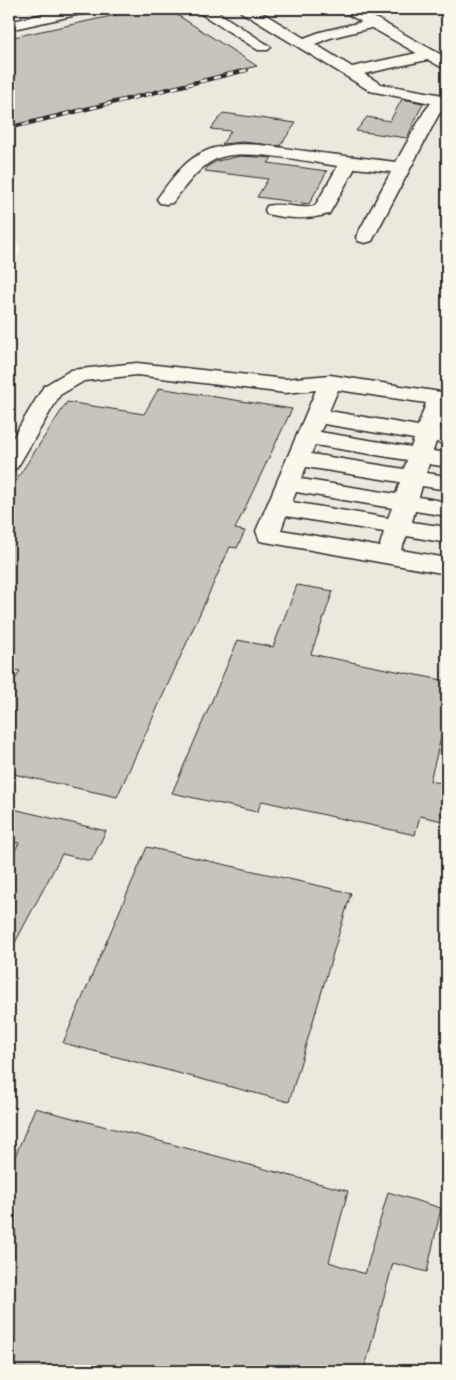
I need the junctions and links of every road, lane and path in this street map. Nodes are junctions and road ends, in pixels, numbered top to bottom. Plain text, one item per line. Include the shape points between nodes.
1 (86, 9) edge
2 (203, 9) edge
3 (246, 9) edge
4 (349, 9) edge
5 (374, 23) junction
6 (9, 26) edge
7 (310, 26) dead end
8 (325, 35) junction
9 (305, 43) junction
10 (263, 47) dead end
11 (431, 55) junction
12 (447, 64) edge
13 (351, 72) junction
14 (445, 100) edge
15 (349, 162) junction
16 (402, 168) junction
17 (166, 199) dead end
18 (274, 210) dead end
19 (365, 237) dead end
20 (320, 408) junction
21 (437, 422) edge
22 (298, 460) junction
23 (447, 460) edge
24 (9, 463) edge
25 (413, 478) junction
26 (447, 483) edge
27 (288, 484) junction
28 (405, 502) junction
29 (278, 507) junction
30 (447, 509) edge
31 (398, 527) junction
32 (447, 535) edge
33 (388, 557) junction
34 (447, 566) edge

1 - 6 main road
2 - 10 main road
3 - 9 main road
4 - 5 main road
5 - 8 main road
5 - 11 main road
7 - 8 main road
8 - 9 main road
9 - 13 main road
11 - 12 main road
11 - 13 main road
13 - 14 main road via 378,89
14 - 16 main road via 432,112
15 - 16 main road
15 - 17 main road via 252,150 219,152 198,161
15 - 18 main road via 322,210 314,213
16 - 19 main road
20 - 21 main road
20 - 21 main road
20 - 22 main road
20 - 24 main road via 285,386 137,369 79,375 52,391
21 - 23 main road
21 - 25 main road
22 - 25 main road
22 - 27 main road
25 - 26 main road
25 - 28 main road
27 - 28 main road
27 - 29 main road
28 - 30 main road
28 - 31 main road
29 - 31 main road
29 - 33 main road via 268,531 270,536
31 - 32 main road
31 - 33 main road
33 - 34 main road

